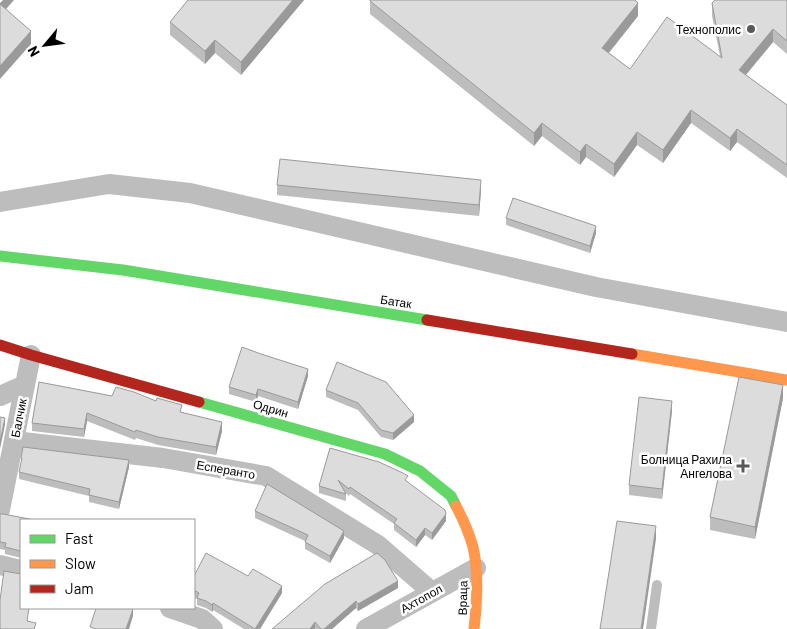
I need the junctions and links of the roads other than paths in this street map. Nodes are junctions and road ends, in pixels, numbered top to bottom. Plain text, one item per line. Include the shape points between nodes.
1 (0, 202) edge
2 (0, 256) edge
3 (787, 322) edge
4 (0, 345) edge
5 (31, 355) junction
6 (787, 380) edge
7 (25, 386) junction
8 (0, 396) edge
9 (14, 442) junction
10 (0, 510) edge
11 (0, 565) edge
12 (476, 568) junction
13 (20, 570) edge
14 (656, 585) dead end
15 (432, 592) junction
16 (173, 609) edge
17 (213, 629) edge
18 (366, 629) edge
19 (474, 629) edge
20 (651, 629) edge

1 - 3 street via 109,184 190,193 596,286
2 - 6 street, Батак via 132,271
4 - 5 street, Одрин
5 - 7 street, Балчик
5 - 12 street, Одрин via 385,454 420,470 451,496 463,519
7 - 8 street
7 - 9 street, Балчик
9 - 10 street, Балчик
9 - 15 street, Есперанто via 163,458 266,476 378,545
11 - 13 street
12 - 15 street, Ахтопол
12 - 19 street, Враца
14 - 20 lane
15 - 18 street, Ахтопол
16 - 17 street via 202,619

